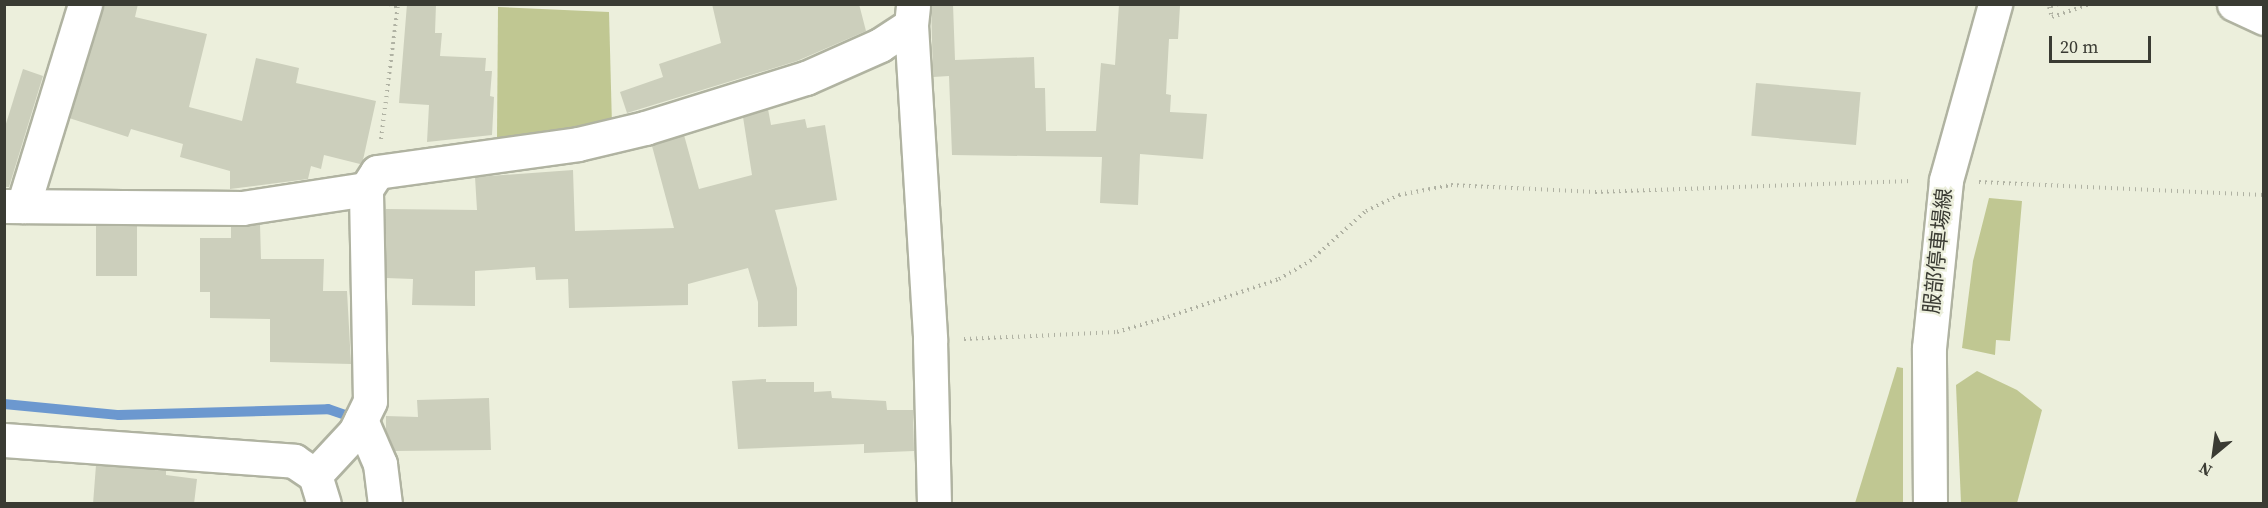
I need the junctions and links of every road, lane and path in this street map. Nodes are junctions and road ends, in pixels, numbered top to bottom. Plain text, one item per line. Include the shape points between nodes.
1 (85, 4) edge
2 (389, 4) edge
3 (1995, 4) edge
4 (2058, 4) edge
5 (2089, 4) edge
6 (2234, 4) edge
7 (397, 6) edge
8 (912, 15) edge
9 (2264, 18) edge
10 (371, 180) junction
11 (1946, 180) junction
12 (2264, 195) edge
13 (14, 206) edge
14 (930, 340) junction
15 (354, 431) junction
16 (4, 440) edge
17 (320, 489) edge
18 (385, 504) edge
19 (934, 504) edge
20 (1930, 504) edge

1 - 13 main road
2 - 7 path
3 - 11 main road, 服部停車場線
4 - 5 path via 2049,7 2052,17
6 - 9 main road
7 - 10 path
8 - 10 main road via 880,45 806,78 645,128 578,144
8 - 14 main road
10 - 13 main road via 242,208
10 - 15 main road via 370,401
11 - 12 path
11 - 14 path via 1595,192 1451,185 1399,195 1366,212 1310,261 1279,279 1168,317 1117,332
11 - 20 main road, 服部停車場線 via 1929,348
14 - 19 main road
15 - 17 main road
15 - 18 main road via 380,464
16 - 17 main road via 294,461

